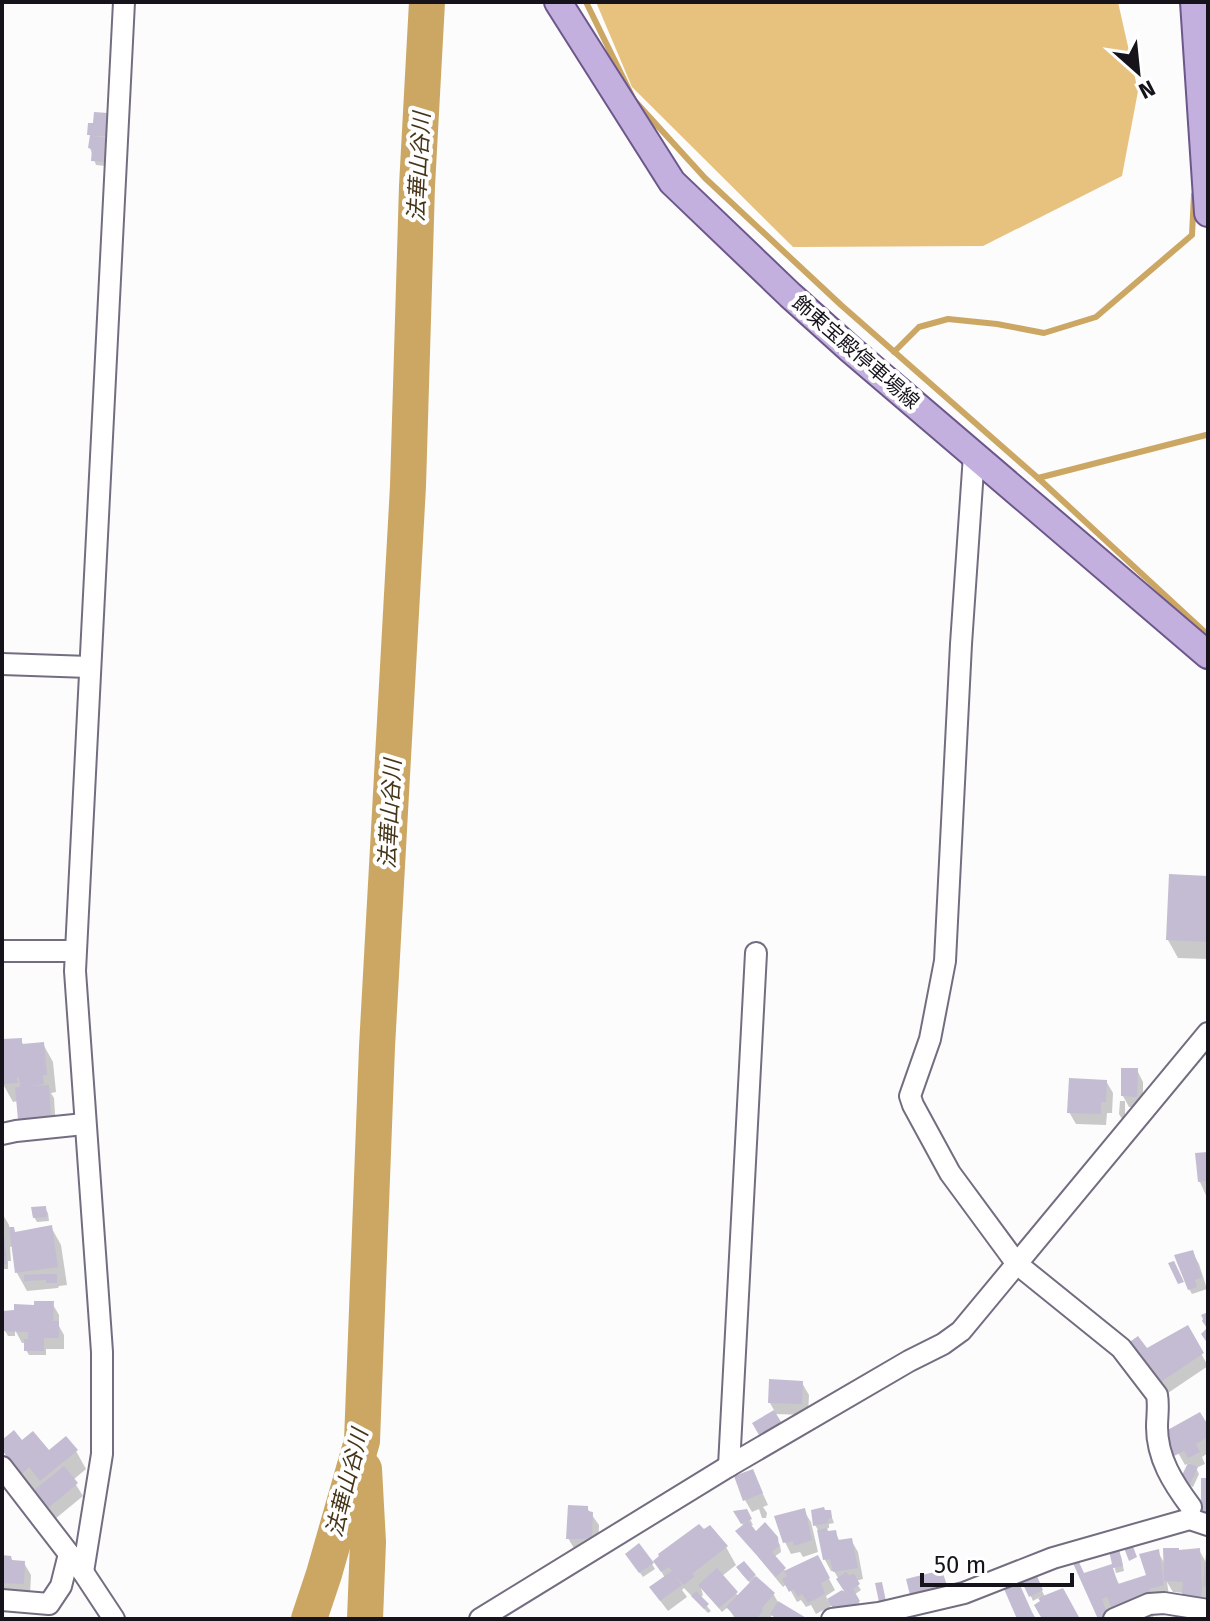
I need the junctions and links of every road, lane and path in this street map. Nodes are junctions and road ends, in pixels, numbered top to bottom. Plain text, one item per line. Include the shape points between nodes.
1 (124, 2) edge
2 (558, 2) edge
3 (1194, 2) edge
4 (1208, 213) edge
5 (974, 455) junction
6 (1208, 655) edge
7 (2, 664) edge
8 (89, 667) junction
9 (2, 951) edge
10 (75, 951) junction
11 (756, 953) dead end
12 (1208, 1033) edge
13 (84, 1124) junction
14 (2, 1134) edge
15 (1017, 1264) junction
16 (729, 1466) junction
17 (2, 1467) edge
18 (1191, 1507) dead end
19 (1208, 1525) edge
20 (69, 1554) junction
21 (83, 1572) junction
22 (2, 1600) edge
23 (1208, 1610) edge
24 (114, 1619) edge
25 (480, 1619) edge
26 (832, 1619) edge
27 (1114, 1619) edge

1 - 8 street
2 - 5 main road, 飾東宝殿停車場線 via 672,182 790,295
3 - 4 main road
5 - 6 main road, 飾東宝殿停車場線
5 - 15 street via 945,961 930,1039 910,1096 950,1173
7 - 8 street
8 - 10 street
9 - 10 street
10 - 13 street
11 - 16 street
12 - 15 street
13 - 14 street
13 - 21 street via 102,1352 102,1454
15 - 16 street via 950,1339
15 - 18 street via 1121,1348 1157,1395 1162,1459
16 - 25 street
17 - 20 street
19 - 26 street via 1190,1519 1053,1558 964,1593
20 - 21 street
20 - 22 street via 61,1586 49,1604
21 - 24 street
23 - 27 street via 1149,1604

